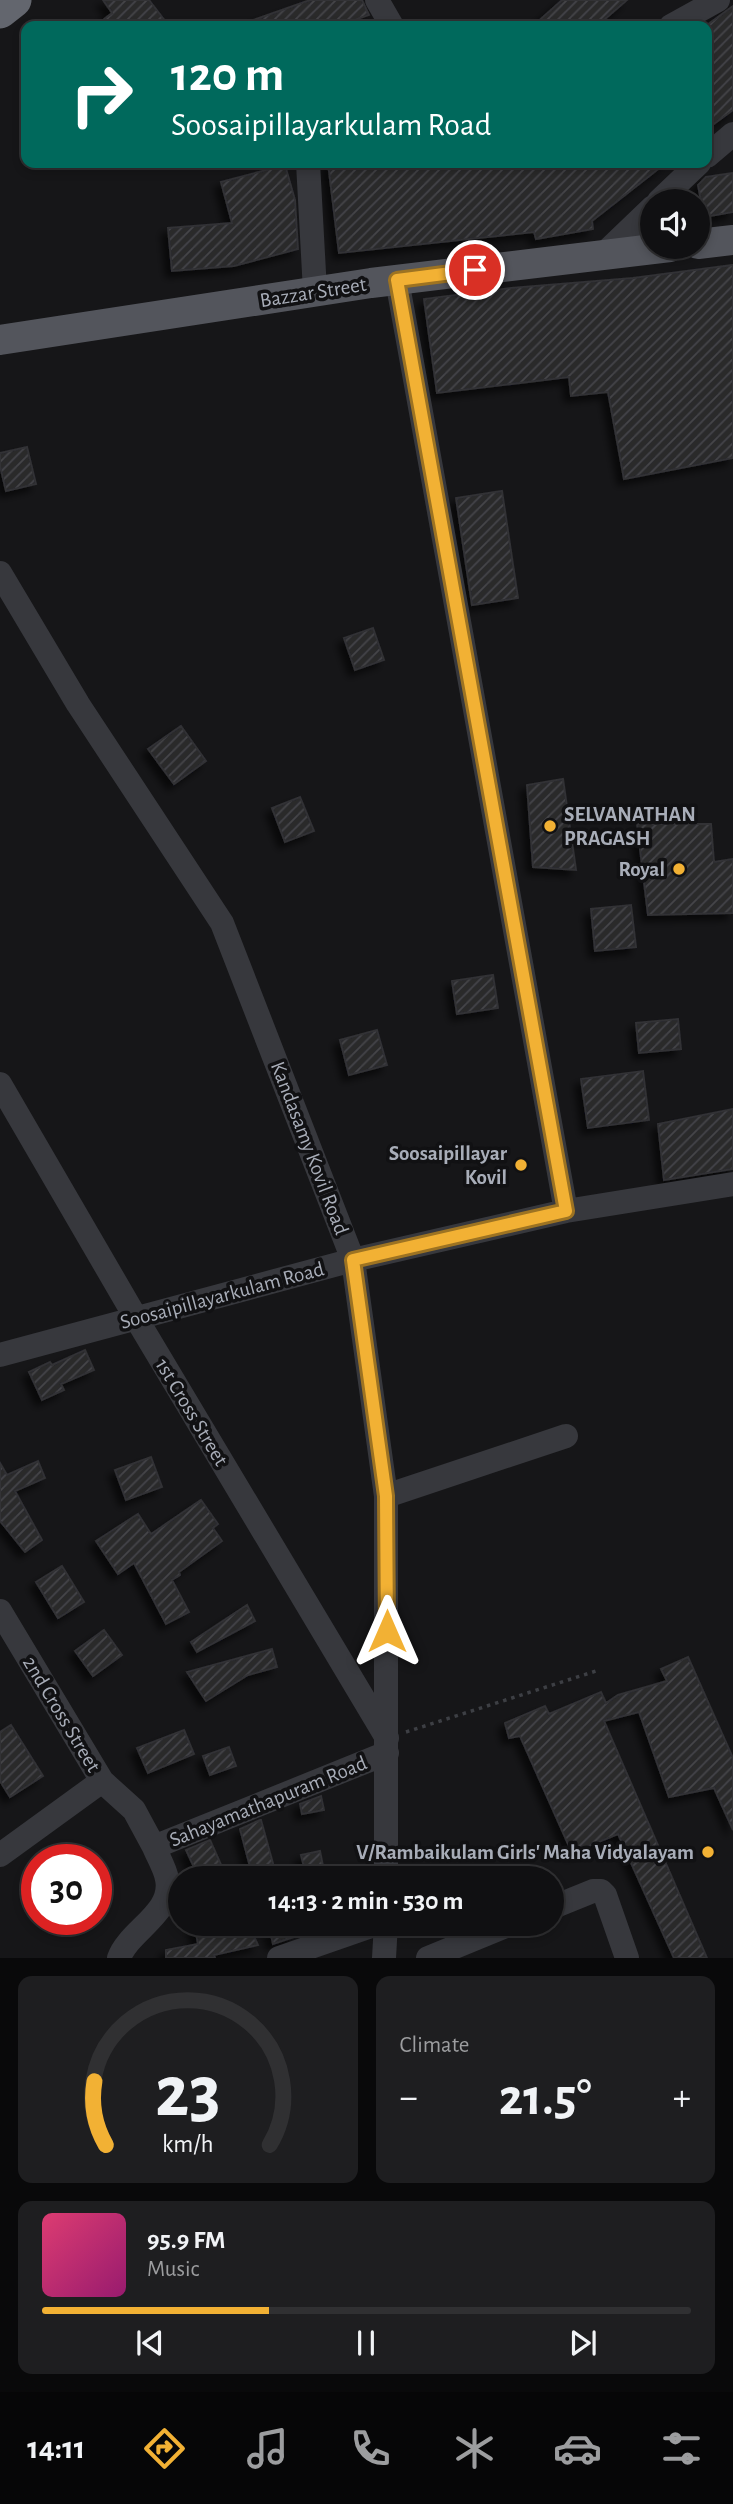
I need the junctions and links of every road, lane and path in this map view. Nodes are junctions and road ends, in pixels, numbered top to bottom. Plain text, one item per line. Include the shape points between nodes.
1 (14, 0) edge
2 (377, 0) edge
3 (718, 0) edge
4 (0, 11) edge
5 (390, 21) edge
6 (680, 21) edge
7 (733, 134) edge
8 (712, 152) edge
9 (308, 168) edge
10 (694, 168) edge
11 (672, 189) edge
12 (640, 219) edge
13 (733, 240) edge
14 (710, 243) edge
15 (640, 250) edge
16 (604, 254) junction
17 (397, 280) junction
18 (316, 291) junction
19 (0, 340) edge
20 (0, 573) edge
21 (0, 1084) edge
22 (733, 1184) edge
23 (566, 1211) junction
24 (353, 1260) junction
25 (136, 1318) junction
26 (0, 1355) edge
27 (566, 1436) dead end
28 (386, 1496) junction
29 (0, 1611) edge
30 (596, 1671) dead end
31 (387, 1746) junction
32 (102, 1781) junction
33 (154, 1847) junction
34 (0, 1855) edge
35 (386, 1866) edge
36 (564, 1903) edge
37 (342, 1936) edge
38 (385, 1936) edge
39 (481, 1936) edge
40 (119, 1958) edge
41 (279, 1958) edge
42 (384, 1958) edge
43 (428, 1958) edge
44 (627, 1958) edge

1 - 4 highway
2 - 5 street
3 - 6 street
7 - 8 street
9 - 18 street
10 - 11 street
12 - 16 street
13 - 14 main road
15 - 16 main road, Bazzar Street
16 - 17 main road, Bazzar Street
17 - 18 main road, Bazzar Street
17 - 23 street
18 - 19 main road, Bazzar Street
20 - 24 street, Kandasamy Kovil Road via 78,704 222,923
21 - 25 street, 1st Cross Street
22 - 23 street, Soosaipillayarkulam Road
23 - 24 street, Soosaipillayarkulam Road
24 - 25 street, Soosaipillayarkulam Road
24 - 28 street, Kandasamy Kovil Road
25 - 26 street, Soosaipillayarkulam Road
25 - 31 street, 1st Cross Street
27 - 28 street
28 - 31 street, Kandasamy Kovil Road
29 - 32 street, 2nd Cross Street
30 - 31 path
31 - 33 street, Sahayamathapuram Road
31 - 35 street, Kandasamy Kovil Road
32 - 33 street via 134,1810
32 - 34 street, 2nd Cross Street
33 - 40 street, Sahayamathapuram Road via 168,1880 165,1900 123,1947
36 - 44 street via 601,1891
37 - 41 street
38 - 42 street
39 - 43 street

